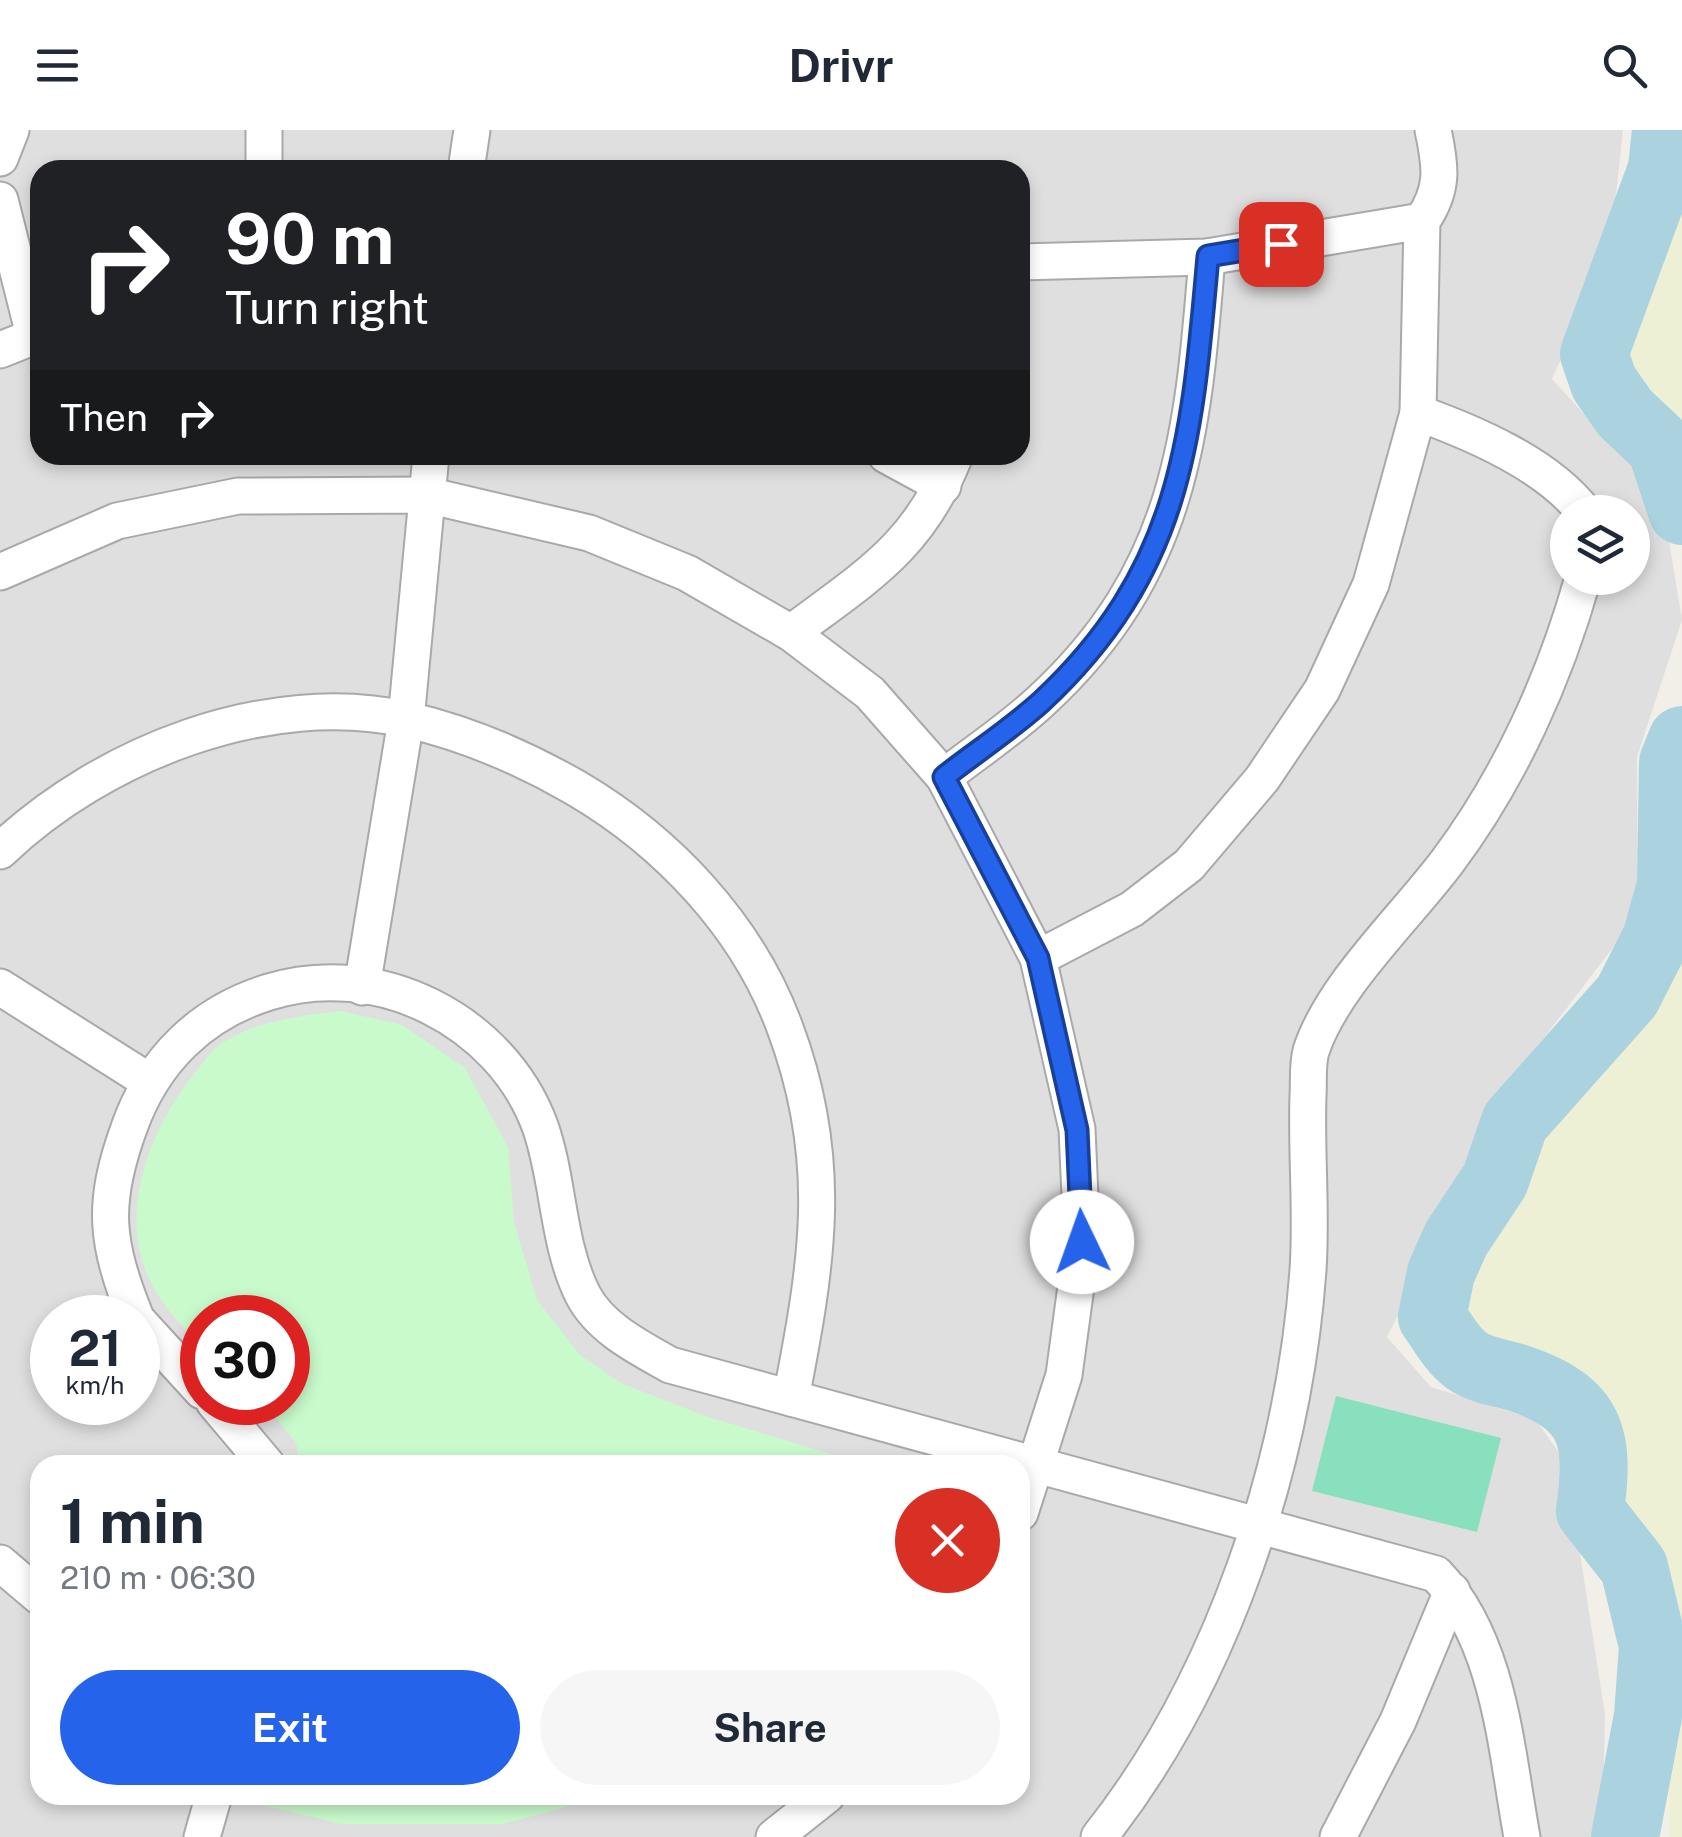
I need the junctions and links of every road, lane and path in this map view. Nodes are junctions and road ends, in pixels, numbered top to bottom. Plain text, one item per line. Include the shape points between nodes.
1 (11, 130) edge
2 (264, 130) edge
3 (472, 130) edge
4 (1434, 130) edge
5 (0, 158) edge
6 (264, 160) edge
7 (468, 160) edge
8 (0, 200) edge
9 (1422, 221) junction
10 (1208, 256) junction
11 (1030, 262) edge
12 (30, 309) edge
13 (30, 337) edge
14 (0, 350) edge
15 (1418, 413) junction
16 (430, 465) edge
17 (949, 470) edge
18 (427, 495) junction
19 (1568, 495) edge
20 (0, 572) edge
21 (1578, 595) edge
22 (791, 633) junction
23 (406, 720) junction
24 (944, 777) junction
25 (0, 850) edge
26 (1038, 958) junction
27 (0, 987) edge
28 (362, 987) junction
29 (150, 1082) junction
30 (127, 1295) edge
31 (160, 1344) edge
32 (180, 1367) edge
33 (791, 1398) junction
34 (233, 1425) edge
35 (259, 1455) edge
36 (1009, 1455) edge
37 (1030, 1460) edge
38 (1040, 1463) junction
39 (1030, 1488) edge
40 (1260, 1525) junction
41 (0, 1563) edge
42 (30, 1588) edge
43 (1452, 1592) junction
44 (211, 1805) edge
45 (815, 1805) edge
46 (202, 1837) edge
47 (774, 1837) edge
48 (1100, 1837) edge
49 (1338, 1837) edge
50 (1522, 1837) edge

1 - 5 street
2 - 6 street
3 - 7 street
4 - 9 street via 1442,173 1437,199
8 - 12 street
9 - 10 street
9 - 15 street
10 - 11 street
10 - 24 street via 1195,406 1174,500 1143,572 1096,641 1041,702
13 - 14 street
15 - 19 street via 1459,427
15 - 26 street via 1371,584 1322,690 1262,780 1189,865 1132,909
16 - 18 street
17 - 22 street via 897,554
18 - 20 street via 238,496 117,521
18 - 22 street via 589,533 687,573
18 - 23 street
21 - 40 street via 1560,661 1501,776 1450,858 1332,1004 1310,1054 1308,1266 1299,1360
22 - 24 street via 870,693
23 - 25 street via 268,718 198,737 127,761 32,821
23 - 28 street
23 - 33 street via 529,761 644,833 730,926 757,969 806,1096 819,1175 814,1280
24 - 26 street
26 - 38 street via 1077,1130 1082,1242 1064,1376
27 - 29 street
28 - 29 street via 318,982 231,1003 184,1037
28 - 33 street via 430,1004 515,1072 540,1126 584,1297 620,1337 670,1365
29 - 30 street via 109,1197 112,1258
31 - 32 street
33 - 36 street
34 - 35 street
37 - 38 street
38 - 39 street
38 - 40 street
40 - 43 street via 1414,1566 1436,1574
40 - 48 street via 1171,1726
41 - 42 street
43 - 49 street via 1398,1721
43 - 50 street via 1491,1674
44 - 46 street
45 - 47 street

